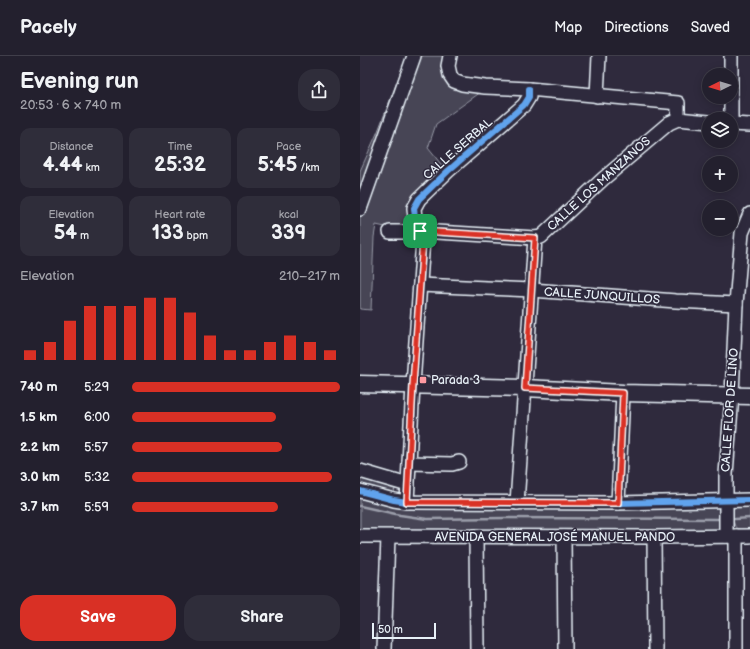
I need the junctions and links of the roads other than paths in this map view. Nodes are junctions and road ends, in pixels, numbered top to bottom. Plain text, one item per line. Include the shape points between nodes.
1 (414, 56) edge
2 (450, 56) edge
3 (599, 56) edge
4 (731, 56) edge
5 (529, 89) junction
6 (597, 96) junction
7 (731, 112) edge
8 (678, 120) junction
9 (702, 122) edge
10 (738, 124) edge
11 (750, 125) edge
12 (360, 209) edge
13 (750, 214) edge
14 (420, 231) junction
15 (390, 232) dead end
16 (535, 238) junction
17 (745, 252) edge
18 (420, 285) junction
19 (532, 290) junction
20 (736, 304) junction
21 (360, 384) edge
22 (413, 385) junction
23 (525, 388) junction
24 (623, 393) junction
25 (732, 395) junction
26 (750, 396) edge
27 (459, 462) dead end
28 (409, 463) junction
29 (360, 471) edge
30 (408, 485) junction
31 (360, 491) edge
32 (750, 500) edge
33 (726, 501) junction
34 (407, 502) junction
35 (517, 503) junction
36 (618, 503) junction
37 (360, 536) edge
38 (476, 536) junction
39 (731, 536) junction
40 (750, 536) edge
41 (388, 537) junction
42 (564, 537) junction
43 (654, 537) junction
44 (384, 649) edge
45 (477, 649) edge
46 (565, 649) edge
47 (655, 649) edge
48 (736, 649) edge

1 - 12 street
2 - 5 street via 448,66 454,81 485,88
3 - 6 street
4 - 7 street
5 - 6 street
5 - 14 street, CALLE SERBAL via 524,105 418,199 414,208
6 - 8 street via 678,104
8 - 9 street
8 - 16 street, CALLE LOS MANZANOS via 669,123 541,236
10 - 11 street
13 - 17 street, CALLE FLOR DE LINO via 742,233
14 - 15 street, CALLE LOS MANZANOS
14 - 16 street, CALLE LOS MANZANOS
14 - 18 street, CALLE SERBAL via 423,239
16 - 19 street
17 - 20 street, CALLE FLOR DE LINO
18 - 19 street, CALLE JUNQUILLOS
18 - 22 street, CALLE SERBAL
19 - 20 street, CALLE JUNQUILLOS
19 - 23 street
20 - 25 street, CALLE FLOR DE LINO
21 - 22 main road
22 - 23 main road
22 - 28 street, CALLE SERBAL
23 - 24 main road
23 - 35 street
24 - 25 main road
24 - 36 street
25 - 26 main road
25 - 33 street, CALLE FLOR DE LINO
27 - 28 street
28 - 30 street, CALLE SERBAL
29 - 30 street
30 - 34 street, CALLE SERBAL
31 - 34 street
32 - 33 street
33 - 36 street
33 - 39 street, CALLE FLOR DE LINO
34 - 35 street
35 - 36 street
37 - 41 street, AVENIDA GENERAL JOSÉ MANUEL PANDO
38 - 41 street, AVENIDA GENERAL JOSÉ MANUEL PANDO
38 - 42 street, AVENIDA GENERAL JOSÉ MANUEL PANDO
38 - 45 street
39 - 40 street, AVENIDA GENERAL JOSÉ MANUEL PANDO
39 - 43 street, AVENIDA GENERAL JOSÉ MANUEL PANDO
39 - 48 street, CALLE FLOR DE LINO
41 - 44 street
42 - 43 street, AVENIDA GENERAL JOSÉ MANUEL PANDO
42 - 46 street
43 - 47 street

